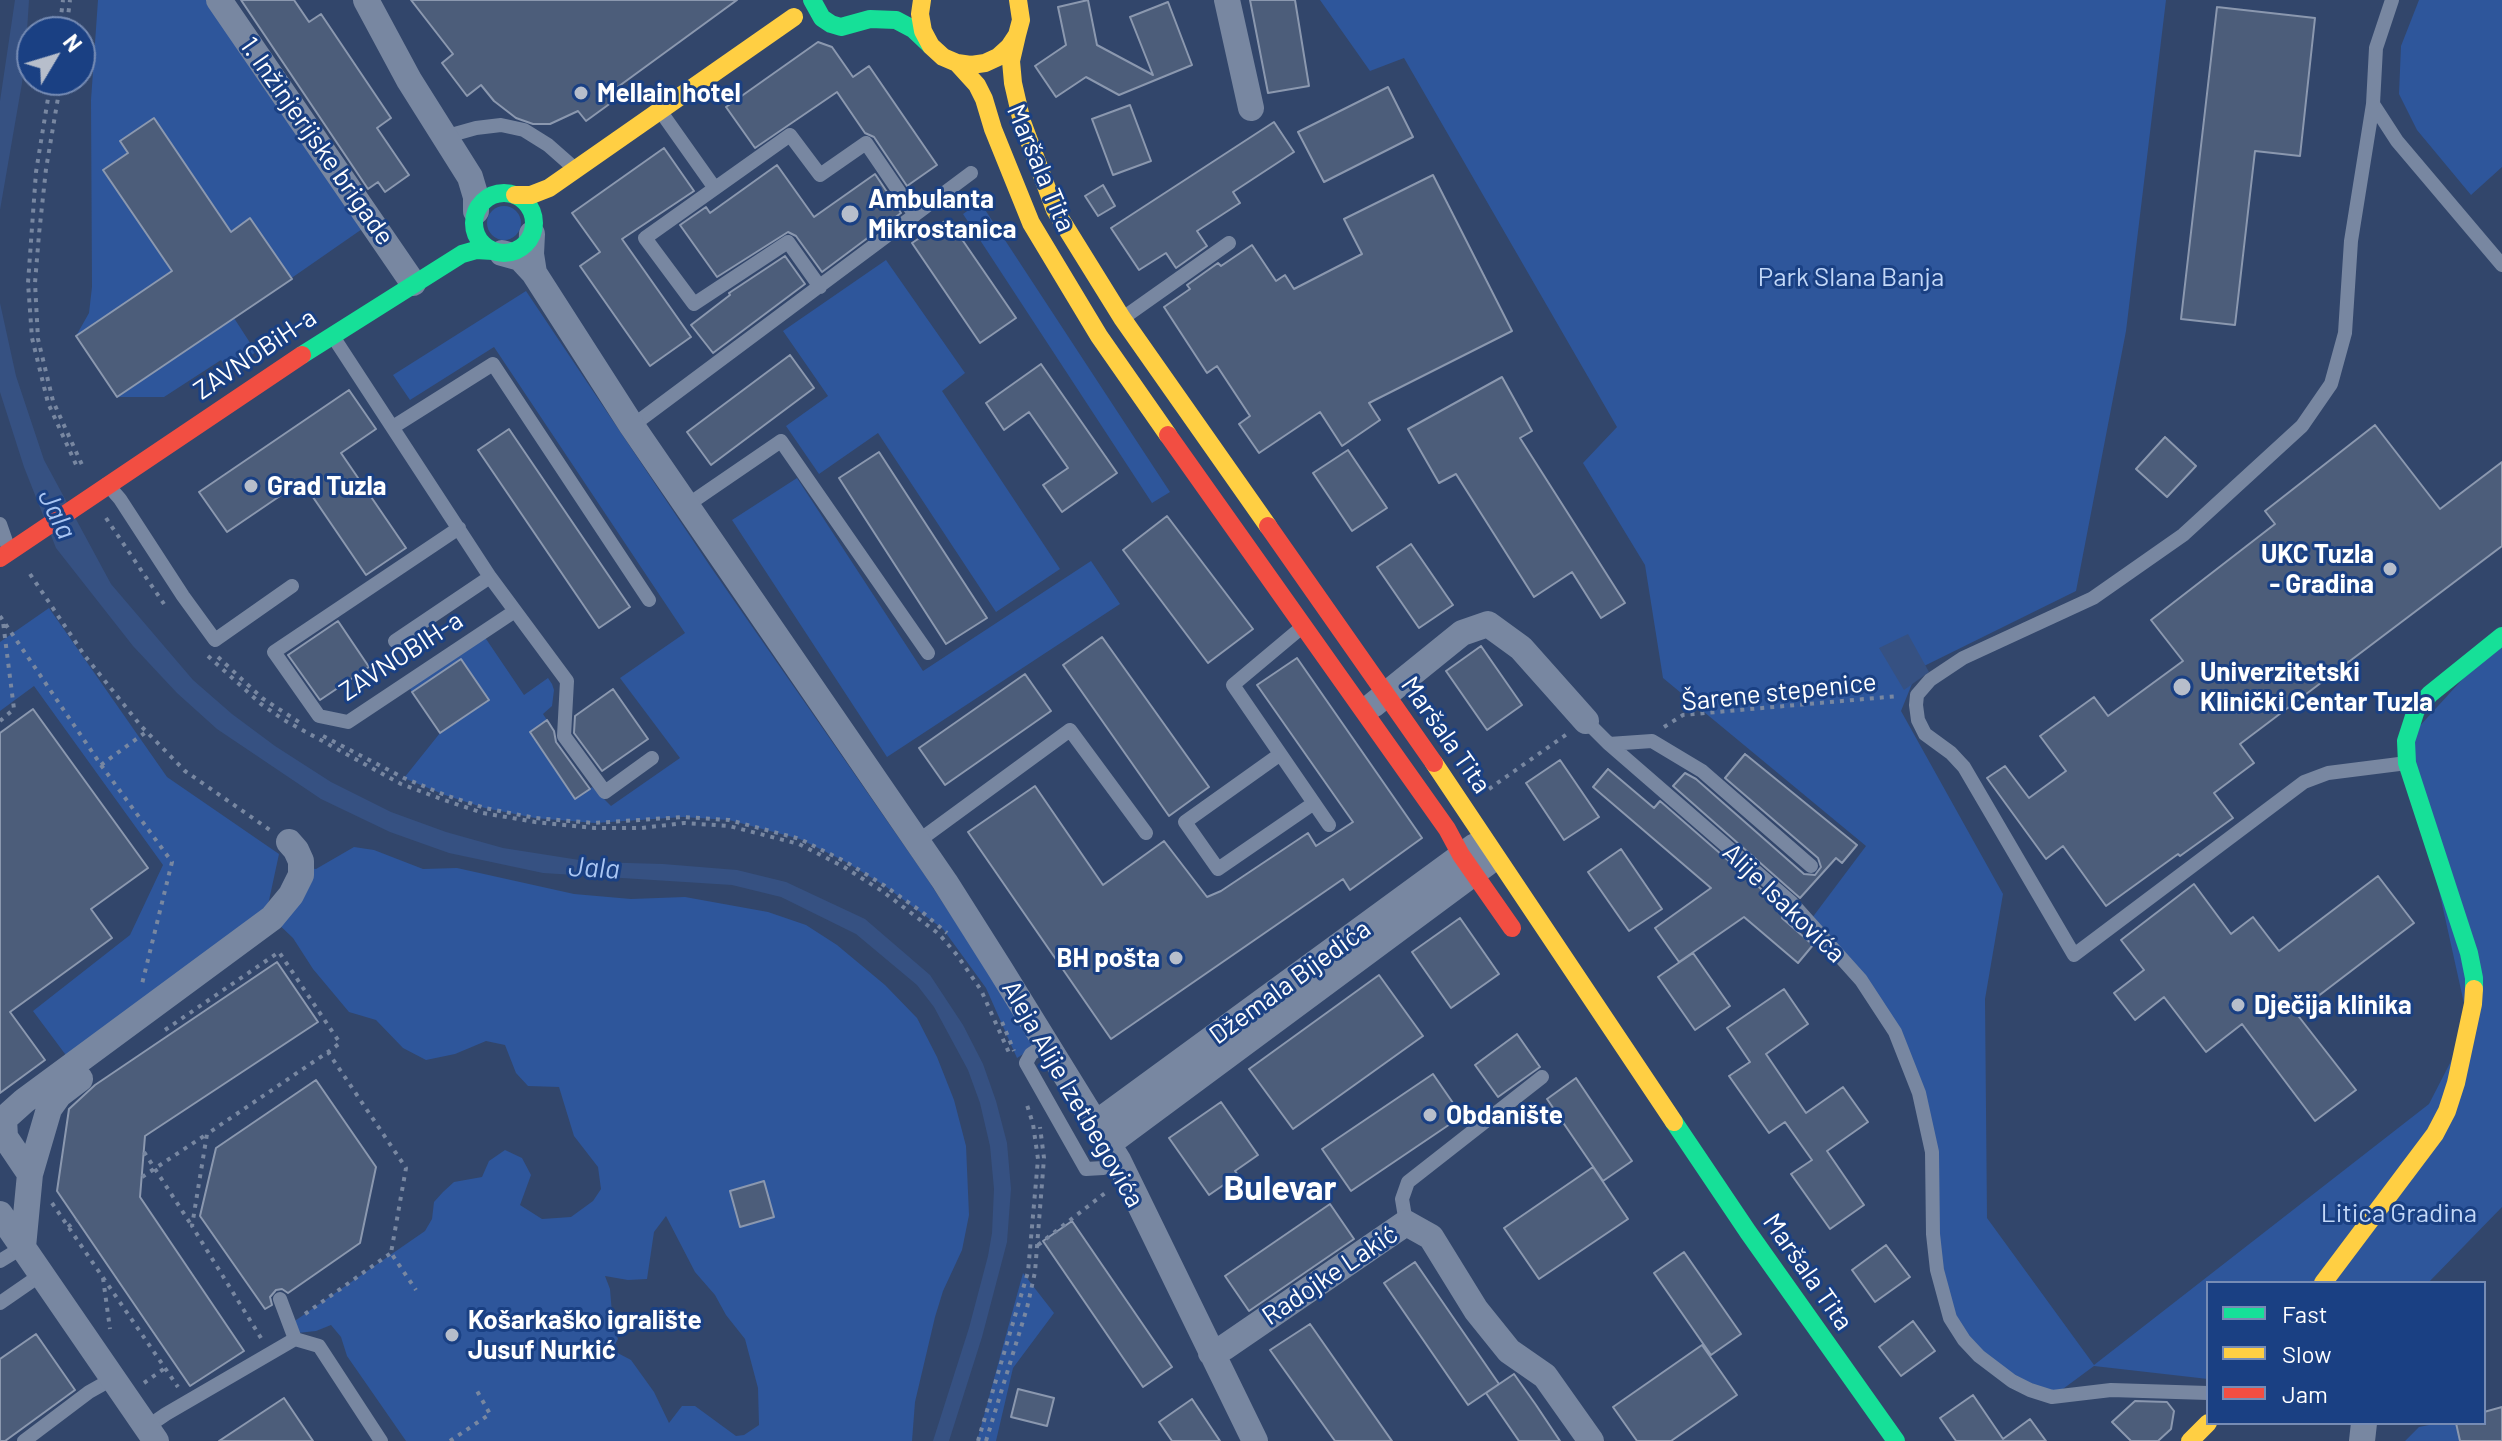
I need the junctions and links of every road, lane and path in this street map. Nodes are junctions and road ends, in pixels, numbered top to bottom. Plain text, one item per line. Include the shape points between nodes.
1 (219, 0) edge
2 (366, 0) edge
3 (809, 0) edge
4 (922, 0) edge
5 (1039, 0) edge
6 (1227, 0) edge
7 (2392, 0) edge
8 (794, 17) junction
9 (822, 18) junction
10 (1019, 18) edge
11 (931, 46) junction
12 (957, 63) junction
13 (48, 96) edge
14 (58, 96) edge
15 (2373, 104) junction
16 (1251, 108) dead end
17 (661, 111) junction
18 (444, 137) junction
19 (577, 170) junction
20 (971, 173) dead end
21 (470, 177) junction
22 (714, 187) junction
23 (549, 188) junction
24 (511, 194) junction
25 (915, 215) junction
26 (475, 216) junction
27 (533, 229) junction
28 (1229, 243) dead end
29 (498, 252) junction
30 (462, 254) junction
31 (2502, 265) edge
32 (534, 273) junction
33 (413, 283) junction
34 (820, 287) junction
35 (1122, 318) junction
36 (331, 334) junction
37 (1099, 336) junction
38 (632, 426) junction
39 (393, 427) junction
40 (87, 475) dead end
41 (93, 494) junction
42 (686, 506) junction
43 (106, 507) dead end
44 (0, 524) edge
45 (459, 528) junction
46 (10, 551) edge
47 (24, 565) dead end
48 (490, 577) junction
49 (292, 586) dead end
50 (168, 599) dead end
51 (649, 600) dead end
52 (168, 610) dead end
53 (515, 611) junction
54 (1, 617) edge
55 (1302, 627) junction
56 (2502, 636) edge
57 (395, 641) dead end
58 (207, 647) dead end
59 (203, 652) dead end
60 (928, 653) dead end
61 (1386, 693) junction
62 (1917, 695) junction
63 (1365, 713) junction
64 (0, 721) edge
65 (1586, 721) junction
66 (146, 732) junction
67 (1652, 741) junction
68 (1609, 744) junction
69 (1279, 755) junction
70 (652, 758) dead end
71 (2407, 763) junction
72 (101, 765) junction
73 (1314, 803) junction
74 (1467, 810) junction
75 (1329, 825) dead end
76 (1146, 833) dead end
77 (289, 842) joint
78 (917, 842) junction
79 (1490, 848) junction
80 (1468, 864) junction
81 (1811, 866) dead end
82 (1518, 937) dead end
83 (268, 941) dead end
84 (131, 1021) junction
85 (160, 1033) dead end
86 (1046, 1044) junction
87 (328, 1052) junction
88 (1542, 1077) dead end
89 (1025, 1098) dead end
90 (1032, 1100) dead end
91 (207, 1134) junction
92 (144, 1152) dead end
93 (1110, 1153) junction
94 (155, 1168) junction
95 (30, 1174) junction
96 (142, 1177) dead end
97 (48, 1197) dead end
98 (0, 1214) edge
99 (77, 1220) dead end
100 (1406, 1223) junction
101 (192, 1226) junction
102 (68, 1227) junction
103 (1038, 1245) junction
104 (23, 1247) junction
105 (391, 1253) junction
106 (0, 1261) edge
107 (42, 1274) junction
108 (103, 1276) junction
109 (2325, 1281) edge
110 (416, 1290) dead end
111 (280, 1299) dead end
112 (0, 1303) edge
113 (298, 1319) dead end
114 (111, 1335) dead end
115 (295, 1339) junction
116 (264, 1342) dead end
117 (1211, 1353) junction
118 (165, 1368) junction
119 (114, 1378) junction
120 (144, 1383) dead end
121 (179, 1389) dead end
122 (477, 1391) dead end
123 (2206, 1393) edge
124 (2206, 1425) edge
125 (152, 1434) edge
126 (24, 1441) edge
127 (381, 1441) edge
128 (450, 1441) edge
129 (978, 1441) edge
130 (986, 1441) edge
131 (1255, 1441) edge
132 (1591, 1441) edge
133 (1896, 1441) edge
134 (2190, 1441) edge

1 - 33 street, 1. Inžinjerijske brigade
2 - 18 street
3 - 8 main road
3 - 9 main road
4 - 11 main road via 923,31
5 - 10 street
6 - 16 street
7 - 15 lane via 2376,48
8 - 9 main road, Maršala Tita
8 - 17 main road
9 - 11 main road, Maršala Tita via 841,27 870,19 896,20
10 - 12 main road via 1009,47 998,57 985,63
10 - 35 main road, Maršala Tita via 1011,61 1022,122 1055,210
11 - 12 main road, Maršala Tita
12 - 37 main road, Maršala Tita via 984,99 1031,223
13 - 41 path via 30,251 32,338 48,403
14 - 40 path via 39,234 38,339 53,401
15 - 31 lane via 2397,141
15 - 62 lane via 2351,241 2345,333 2331,384 2302,426 2183,535 2093,598 1963,658
17 - 19 main road
17 - 22 lane
18 - 19 lane via 501,125 524,130
18 - 21 street
19 - 23 main road
20 - 25 lane
21 - 24 street
21 - 26 street
22 - 25 lane via 790,135 820,175 866,143
22 - 34 lane via 645,238 694,304 788,242
23 - 24 main road via 531,195
23 - 27 main road via 538,205
24 - 26 main road via 489,197
24 - 27 main road via 529,207
25 - 34 lane
26 - 29 main road via 479,239
26 - 30 main road
27 - 29 main road via 520,248
27 - 32 street
28 - 35 lane
29 - 30 main road
29 - 32 street via 520,258
30 - 33 main road, ZAVNOBiH-a
32 - 38 street, Aleja Alije Izetbegovića
33 - 36 main road, ZAVNOBiH-a
34 - 38 lane
35 - 37 main road
35 - 61 main road, Maršala Tita
36 - 39 lane
36 - 41 main road, ZAVNOBiH-a
37 - 55 main road, Maršala Tita
38 - 42 street, Aleja Alije Izetbegovića
39 - 45 lane
39 - 51 lane via 493,364
41 - 46 main road, ZAVNOBiH-a
41 - 49 lane via 120,499 215,640
41 - 52 path
42 - 60 lane via 781,441
42 - 78 street, Aleja Alije Izetbegovića
43 - 50 path
44 - 46 lane
45 - 48 lane
45 - 53 lane, ZAVNOBIH-a via 274,652 319,716 348,722
47 - 66 path via 85,656
48 - 53 lane
48 - 57 lane, ZAVNOBIH-a
53 - 70 lane via 567,681 564,736 605,792
54 - 64 path via 14,709
54 - 72 path
55 - 63 main road, Maršala Tita
55 - 69 lane via 1233,685
56 - 71 main road via 2416,710 2406,741
58 - 59 path via 262,698 293,718 445,795 535,818 594,823 683,817 729,820 800,839 846,862 943,929 986,988 1014,1059 981,990 939,934 882,891 799,844 729,826 594,828 483,813 401,784 284,720
61 - 63 street, Alije Isakovića
61 - 65 street, Alije Isakovića via 1462,633 1488,624 1521,648
61 - 74 main road, Maršala Tita
62 - 67 path, Šarene stepenice via 1683,715
62 - 71 lane via 1918,720 1925,734 1964,767 2074,955 2304,782 2328,773
63 - 80 main road, Maršala Tita
65 - 68 lane, Alije Isakovića
65 - 74 path
66 - 72 path
66 - 77 path via 185,771
67 - 68 lane
67 - 81 lane via 1702,771
68 - 123 lane, Alije Isakovića via 1791,902 1861,980 1895,1032 1919,1093 1932,1152 1937,1270 1950,1318 1964,1340 2012,1381 2052,1397 2111,1390
69 - 73 lane
69 - 73 lane via 1185,822 1218,869
71 - 109 main road via 2469,953 2473,1004 2456,1083 2435,1134
72 - 84 path via 172,862
73 - 75 lane
74 - 79 main road, Maršala Tita
76 - 78 lane via 1070,730
77 - 84 street via 301,861 301,875 272,918
78 - 86 street, Aleja Alije Izetbegovića
79 - 80 street, Džemala Bijedića
79 - 133 main road, Maršala Tita via 1748,1232
80 - 82 main road, Maršala Tita
80 - 93 street, Džemala Bijedića
83 - 95 street via 59,1095 49,1109
84 - 95 street via 4,1119 5,1137
85 - 87 path via 279,952 340,1043
86 - 93 street, Aleja Alije Izetbegovića
86 - 93 lane via 1026,1063 1086,1169 1103,1168
87 - 91 path
87 - 105 path via 406,1168
88 - 100 lane via 1408,1182 1402,1199
89 - 129 path via 1038,1159 1032,1246
90 - 103 path via 1044,1158
91 - 94 path
91 - 101 path
92 - 94 path
93 - 103 path
93 - 117 street, Aleja Alije Izetbegovića
94 - 96 path
94 - 101 path
95 - 104 street
97 - 102 path
98 - 104 street
99 - 102 path
100 - 117 street, Radojke Lakić
100 - 132 street, Radojke Lakić via 1431,1237 1476,1310 1509,1351 1545,1376
101 - 116 path
102 - 108 path
103 - 130 path via 1027,1308
104 - 106 lane
104 - 107 street
105 - 110 path
105 - 113 path
107 - 112 lane
107 - 119 street
108 - 114 path
108 - 118 path
111 - 115 lane
115 - 125 lane via 166,1414
115 - 127 lane via 319,1346
117 - 131 street, Aleja Alije Izetbegovića
118 - 120 path
118 - 121 path
119 - 125 street
119 - 126 lane
122 - 128 path via 490,1414
124 - 134 main road

